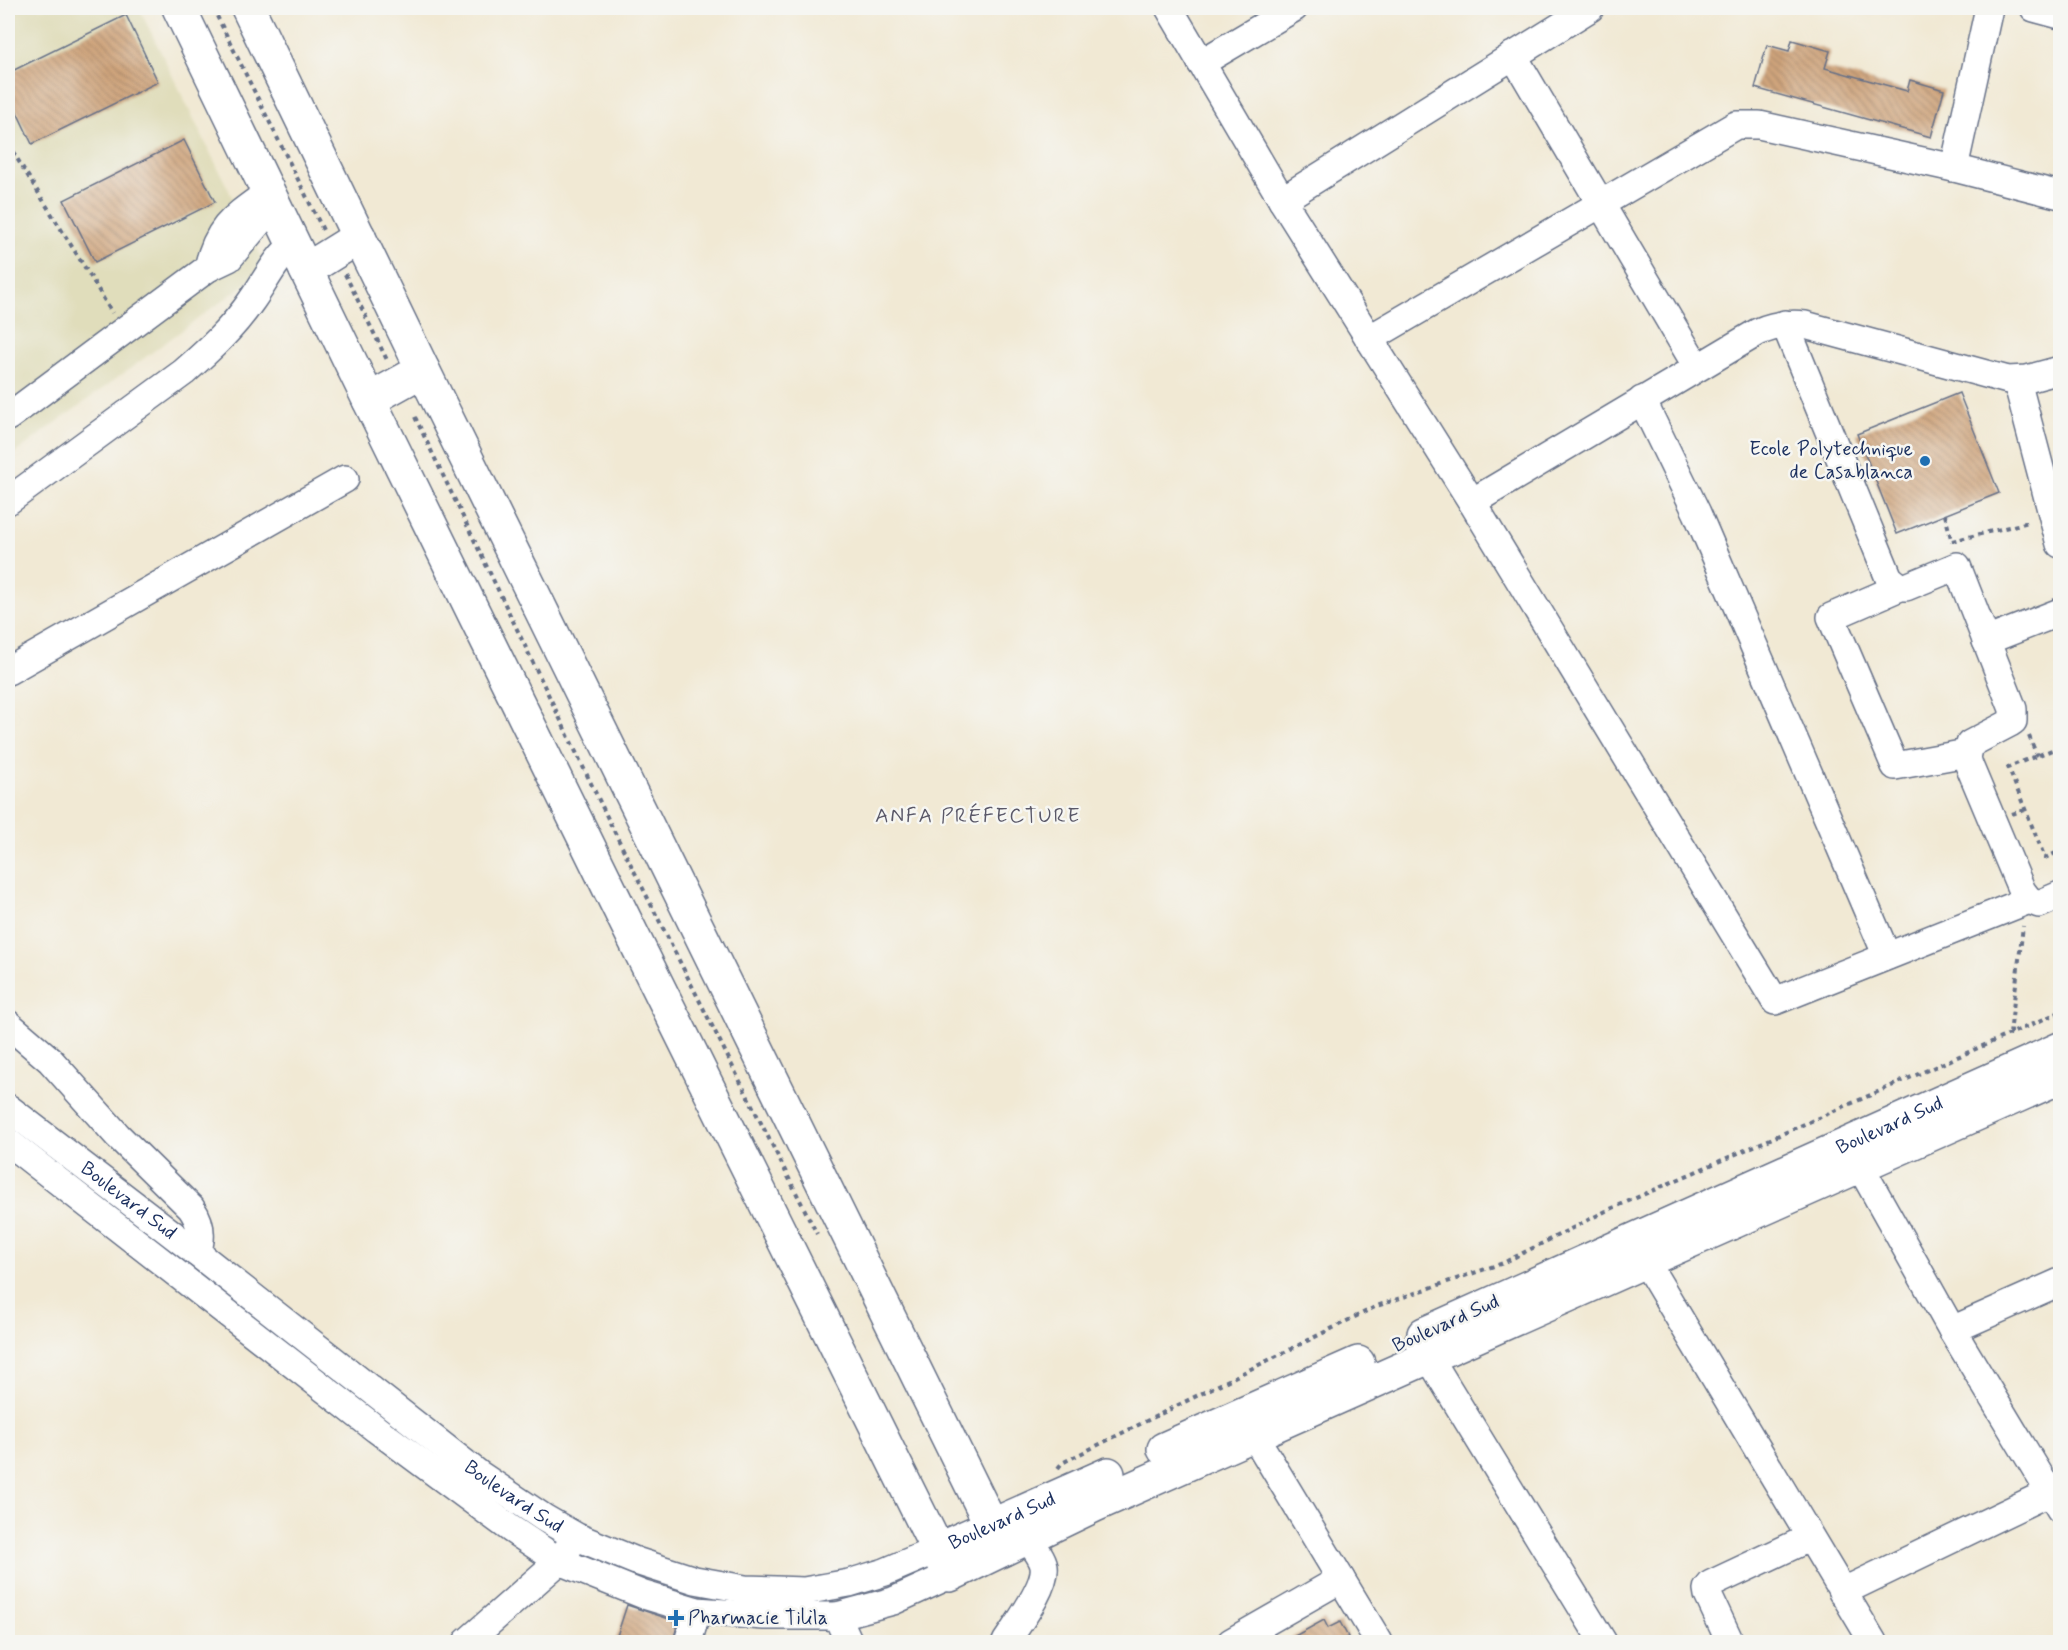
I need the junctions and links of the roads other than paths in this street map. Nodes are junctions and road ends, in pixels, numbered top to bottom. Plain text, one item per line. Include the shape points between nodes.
1 (179, 8) edge
2 (248, 8) edge
3 (1168, 8) edge
4 (1294, 8) edge
5 (1590, 8) edge
6 (1989, 8) edge
7 (2034, 8) edge
8 (2061, 15) edge
9 (1513, 55) junction
10 (1201, 63) junction
11 (1954, 168) junction
12 (2061, 195) edge
13 (272, 198) junction
14 (1282, 200) junction
15 (1601, 204) junction
16 (347, 245) junction
17 (300, 257) junction
18 (1785, 324) junction
19 (1369, 339) junction
20 (1697, 367) junction
21 (2061, 370) edge
22 (411, 376) junction
23 (2017, 381) junction
24 (369, 400) junction
25 (1642, 400) junction
26 (8, 417) edge
27 (345, 479) dead end
28 (8, 501) edge
29 (1472, 502) junction
30 (2061, 544) edge
31 (1900, 587) junction
32 (2061, 612) edge
33 (1986, 641) junction
34 (8, 670) edge
35 (1967, 753) junction
36 (2061, 895) edge
37 (2029, 900) junction
38 (1887, 956) junction
39 (8, 1024) edge
40 (2061, 1049) edge
41 (2061, 1077) edge
42 (8, 1108) edge
43 (8, 1142) edge
44 (1855, 1155) junction
45 (1639, 1250) junction
46 (197, 1253) junction
47 (2061, 1282) edge
48 (1952, 1330) junction
49 (1422, 1347) junction
50 (1249, 1424) junction
51 (2057, 1496) edge
52 (577, 1537) junction
53 (1008, 1537) junction
54 (1809, 1538) junction
55 (559, 1561) junction
56 (945, 1562) junction
57 (1341, 1579) junction
58 (1842, 1592) junction
59 (697, 1611) junction
60 (837, 1616) junction
61 (1868, 1641) edge
62 (467, 1642) edge
63 (688, 1642) edge
64 (849, 1642) edge
65 (1006, 1642) edge
66 (1231, 1642) edge
67 (1379, 1642) edge
68 (1603, 1642) edge
69 (1730, 1642) edge

1 - 13 main road
2 - 16 main road
3 - 10 street
4 - 10 street
5 - 9 street
6 - 11 street
7 - 8 street
9 - 14 street
9 - 15 street
10 - 14 street
11 - 12 street
11 - 15 street via 1759,125 1736,125
13 - 17 main road
13 - 26 street via 230,258 208,268
14 - 19 street
15 - 19 street
15 - 20 street
16 - 17 main road
16 - 22 main road
17 - 24 main road
17 - 28 street via 278,259 237,320 184,372
18 - 20 street via 1758,332
18 - 23 street via 1805,325
18 - 31 street via 1889,578
19 - 29 street
20 - 25 street
21 - 23 street
22 - 24 main road
22 - 53 main road via 668,869
23 - 30 street
24 - 56 main road
25 - 29 street
25 - 38 street via 1697,513
27 - 34 street
29 - 38 street via 1775,1001
31 - 33 street via 1906,587 1954,554
31 - 35 street via 1831,617 1895,766
32 - 33 street
33 - 35 street via 2011,704 2013,721 1977,739
35 - 37 street
36 - 37 street via 2039,904
37 - 38 street
39 - 46 street via 50,1060 118,1136 191,1208 201,1234
40 - 44 main road, Boulevard Sud
41 - 44 main road, Boulevard Sud
42 - 46 street, Boulevard Sud
43 - 55 street, Boulevard Sud via 376,1429
44 - 45 main road, Boulevard Sud
44 - 48 street
45 - 49 main road, Boulevard Sud
45 - 54 street
46 - 52 street, Boulevard Sud via 480,1475
47 - 48 street
48 - 51 street
49 - 50 main road, Boulevard Sud
49 - 68 street
50 - 53 main road, Boulevard Sud
50 - 57 street
51 - 58 street
52 - 55 street
52 - 56 street, Boulevard Sud via 695,1580 746,1589 804,1590
53 - 56 main road, Boulevard Sud
53 - 65 street via 1038,1553 1044,1565 1044,1579
54 - 58 street
54 - 69 street via 1707,1589
55 - 59 street, Boulevard Sud
55 - 62 street
56 - 60 street, Boulevard Sud via 893,1601
57 - 66 street
57 - 67 street
58 - 61 street
59 - 60 street, Boulevard Sud
59 - 63 street
60 - 64 street

